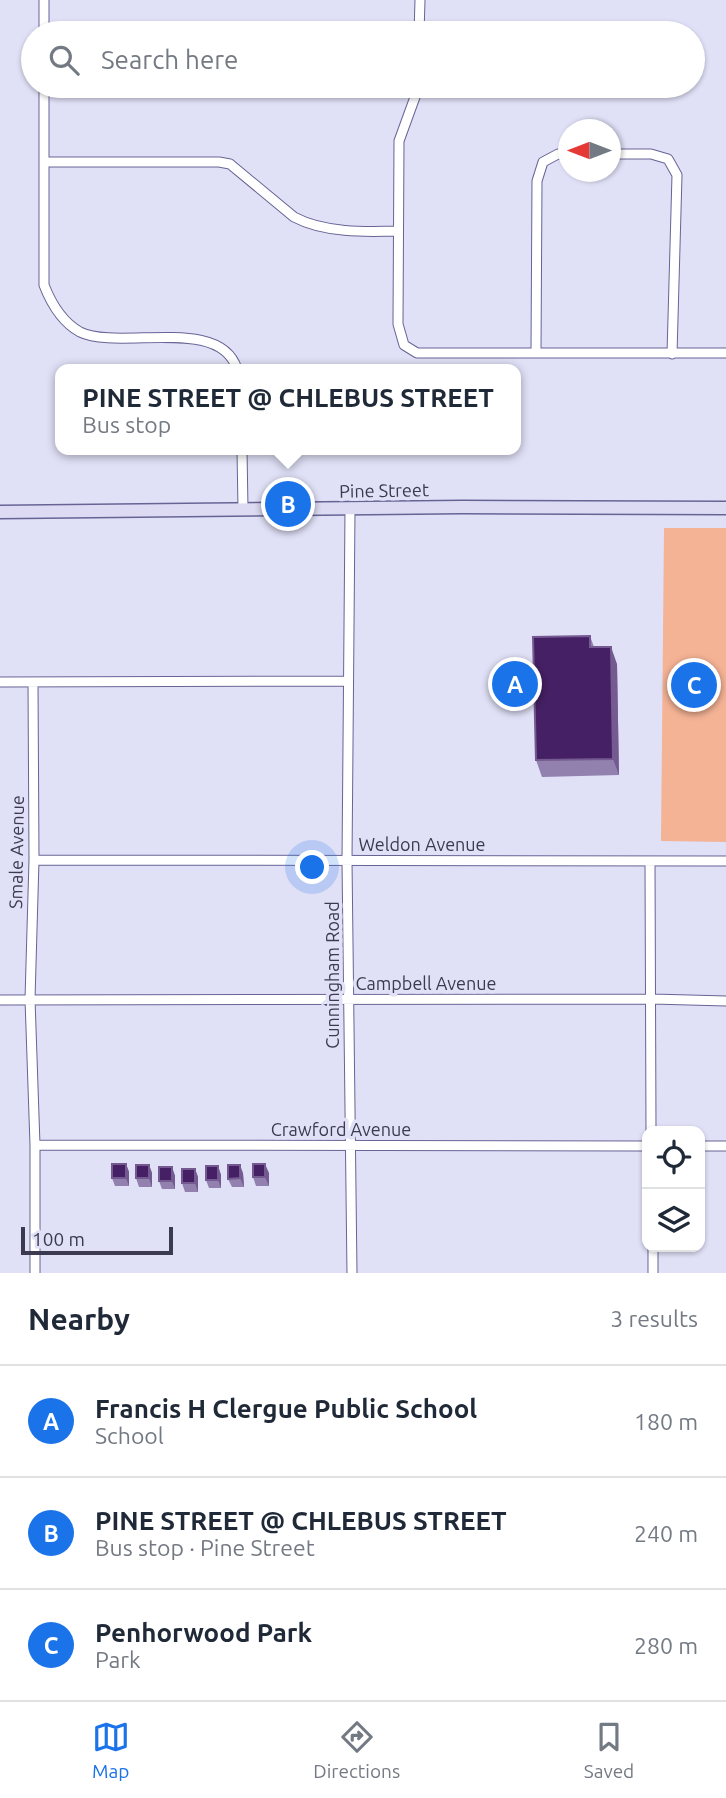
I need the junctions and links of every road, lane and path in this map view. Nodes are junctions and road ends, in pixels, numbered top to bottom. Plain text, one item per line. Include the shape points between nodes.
1 (44, 0) edge
2 (420, 0) edge
3 (44, 21) edge
4 (419, 21) edge
5 (44, 98) edge
6 (415, 98) edge
7 (558, 154) edge
8 (621, 154) edge
9 (44, 162) junction
10 (397, 231) junction
11 (536, 352) junction
12 (672, 354) junction
13 (726, 354) edge
14 (236, 364) edge
15 (242, 455) edge
16 (726, 508) edge
17 (243, 509) junction
18 (350, 510) junction
19 (0, 512) edge
20 (348, 681) junction
21 (0, 682) edge
22 (33, 682) junction
23 (34, 860) junction
24 (348, 861) junction
25 (726, 861) edge
26 (650, 862) junction
27 (30, 999) junction
28 (652, 999) junction
29 (0, 1000) edge
30 (348, 1001) junction
31 (726, 1001) edge
32 (651, 1126) edge
33 (35, 1144) junction
34 (350, 1146) junction
35 (642, 1146) edge
36 (705, 1146) edge
37 (726, 1146) edge
38 (653, 1252) edge
39 (35, 1273) edge
40 (352, 1273) edge
41 (653, 1273) edge

1 - 3 street
2 - 4 street
5 - 9 street
6 - 10 street via 399,141
7 - 11 street via 542,162 537,181
8 - 12 street via 668,159 677,175
9 - 10 street via 230,164 306,223 366,232
9 - 14 street via 44,285 61,316 80,332 109,338 181,337 209,342
10 - 11 street via 398,324 404,345 416,353
11 - 12 street
12 - 13 street
15 - 17 street
16 - 18 street, Pine Street
17 - 18 street, Pine Street
17 - 19 street, Pine Street
18 - 20 street, Cunningham Road
20 - 22 street
20 - 24 street, Cunningham Road
21 - 22 street
22 - 23 street, Smale Avenue
23 - 24 street, Weldon Avenue
23 - 27 street, Smale Avenue
24 - 26 street, Weldon Avenue
24 - 30 street, Cunningham Road
25 - 26 street, Weldon Avenue
26 - 28 street
27 - 29 street, Campbell Avenue
27 - 30 street, Campbell Avenue
27 - 33 street, Smale Avenue
28 - 30 street, Campbell Avenue
28 - 31 street, Campbell Avenue
28 - 32 street
30 - 34 street, Cunningham Road
33 - 34 street, Crawford Avenue
33 - 39 street, Smale Avenue
34 - 35 street, Crawford Avenue
34 - 40 street, Cunningham Road
36 - 37 street
38 - 41 street

